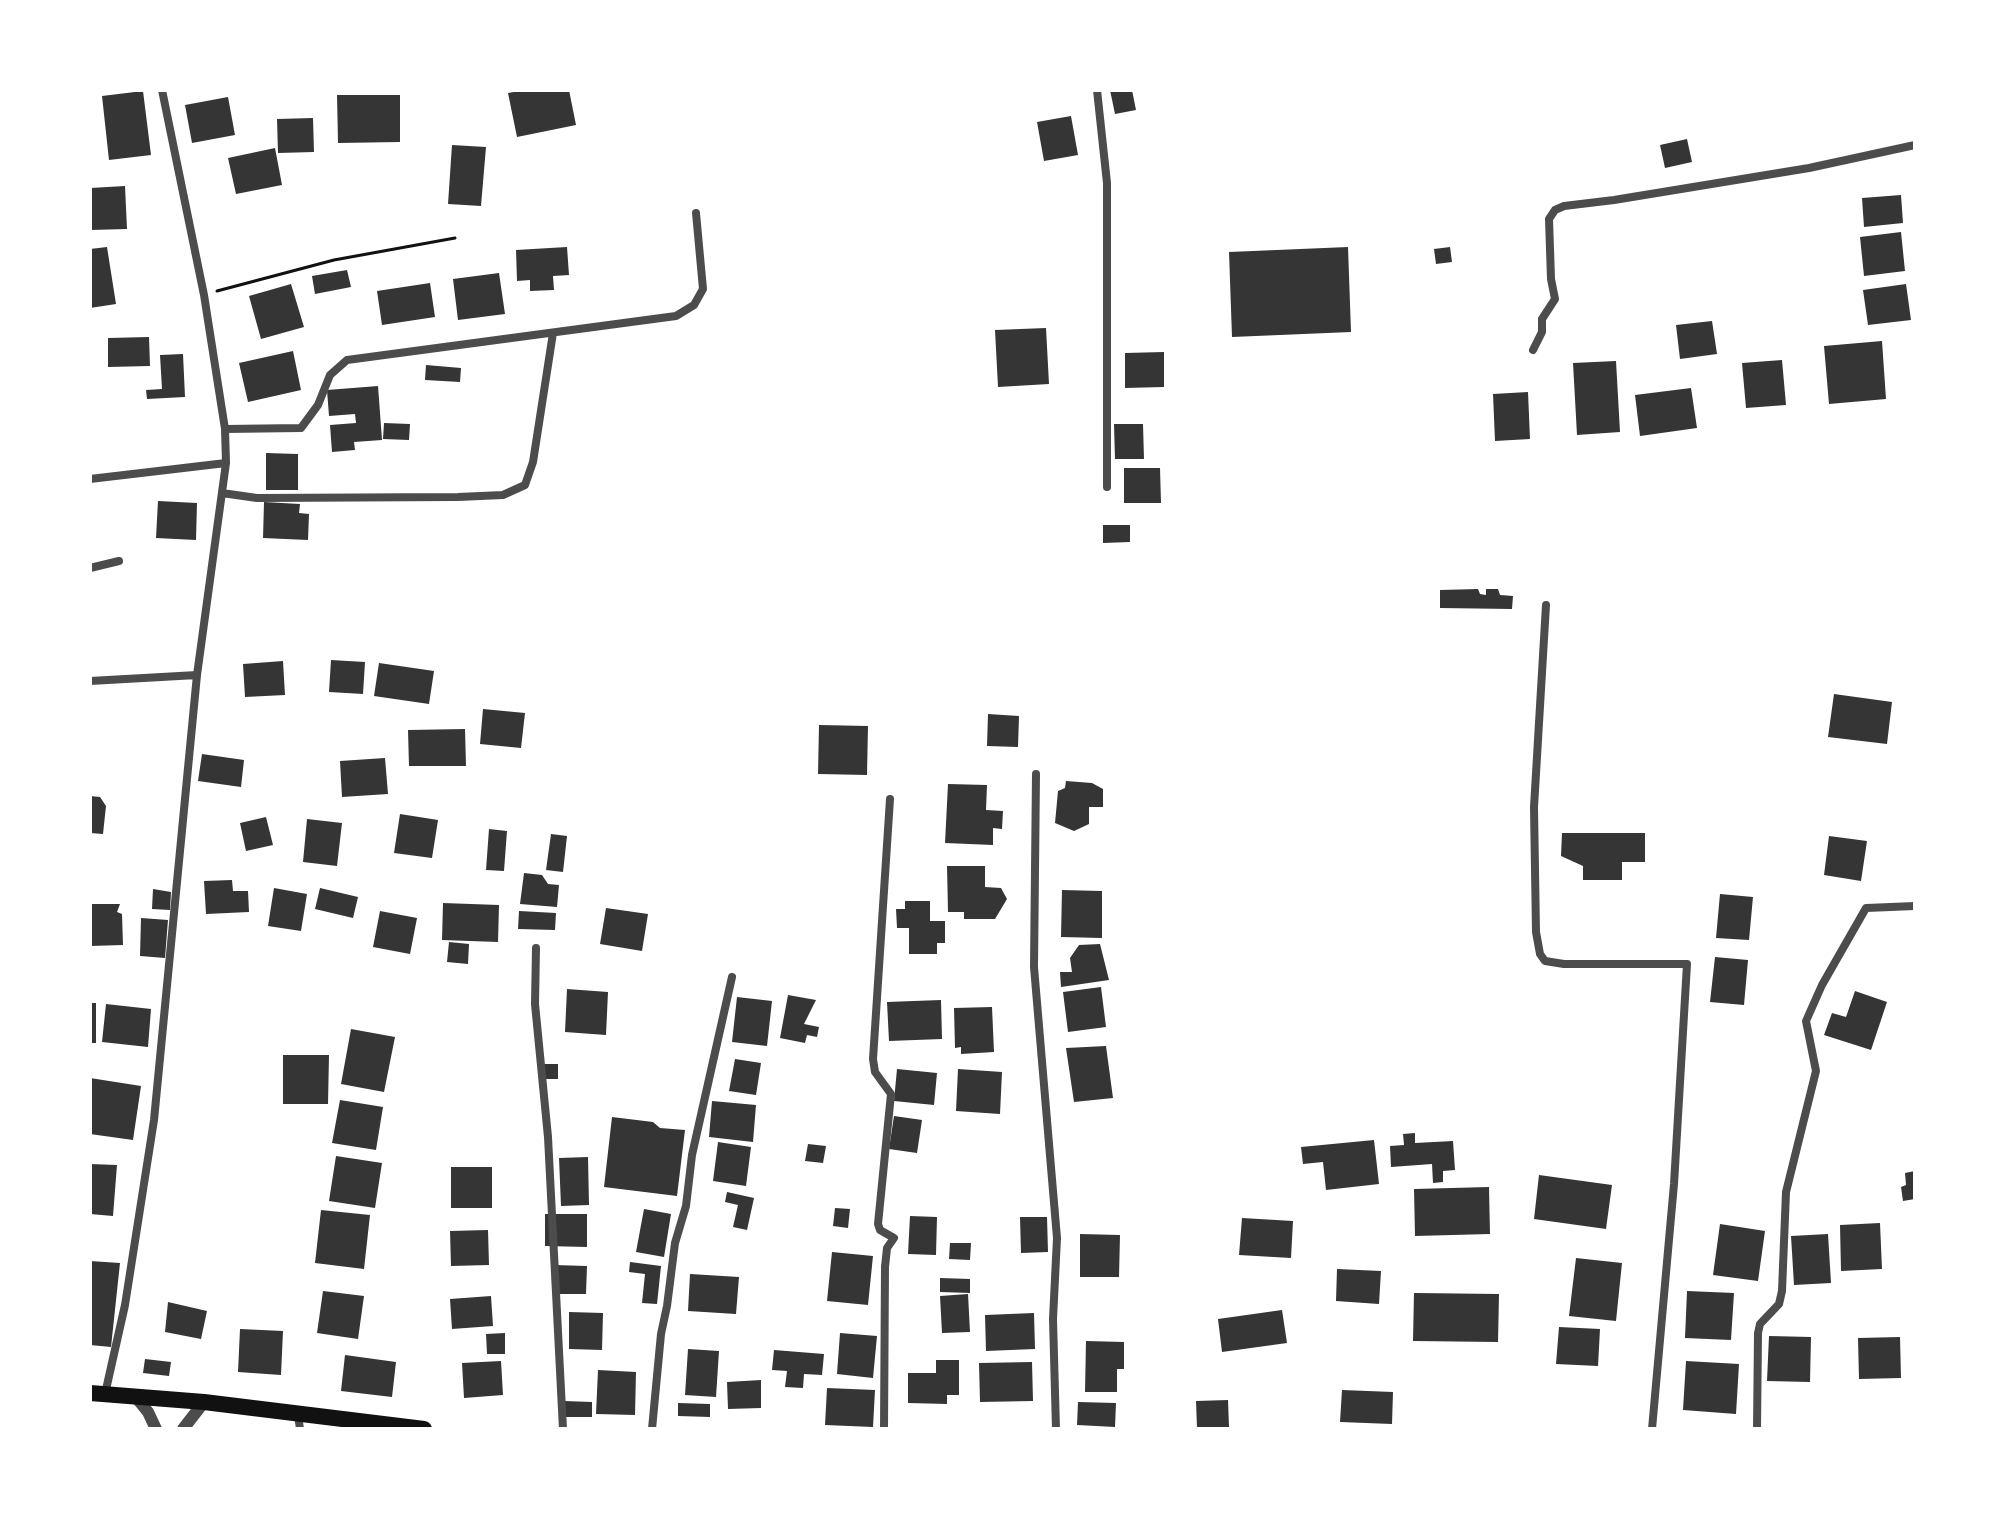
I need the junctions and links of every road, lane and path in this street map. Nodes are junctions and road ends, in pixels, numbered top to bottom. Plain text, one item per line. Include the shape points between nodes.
1 (162, 90) edge
2 (1097, 90) edge
3 (1915, 145) edge
4 (696, 213) dead end
5 (455, 238) dead end
6 (204, 295) junction
7 (553, 333) junction
8 (1533, 350) dead end
9 (225, 429) junction
10 (226, 463) junction
11 (90, 479) edge
12 (1107, 487) dead end
13 (222, 493) junction
14 (119, 561) dead end
15 (90, 568) edge
16 (1546, 605) dead end
17 (197, 675) junction
18 (90, 681) edge
19 (1036, 774) dead end
20 (890, 799) dead end
21 (1915, 906) edge
22 (536, 948) dead end
23 (732, 977) dead end
24 (97, 1394) edge
25 (135, 1396) junction
26 (204, 1402) junction
27 (299, 1422) edge
28 (156, 1429) edge
29 (183, 1429) edge
30 (424, 1429) edge
31 (563, 1429) edge
32 (652, 1429) edge
33 (884, 1429) edge
34 (1056, 1429) edge
35 (1652, 1429) edge
36 (1757, 1429) edge

1 - 6 street
2 - 12 street via 1107,183
3 - 8 street via 1555,210 1549,219 1555,299 1542,319
4 - 7 street via 703,289 694,305 676,316
5 - 6 path via 334,260
6 - 9 street
7 - 9 street via 347,360 330,375 301,428
7 - 13 street via 525,485 503,495 458,497 257,498
9 - 10 street
10 - 11 street
10 - 13 street
13 - 17 street
14 - 15 street
16 - 35 street via 1534,807 1540,954 1545,961 1564,964 1687,964
17 - 18 street
17 - 24 street via 154,1120 125,1305
19 - 34 street via 1034,967 1057,1238
20 - 33 street via 873,1059 875,1072 891,1094 878,1224 894,1238 885,1267
21 - 36 street via 1866,908 1806,1021 1816,1071 1786,1192 1782,1291 1758,1333
22 - 31 street via 535,1004 548,1137
23 - 32 street via 675,1243
24 - 25 main road
25 - 26 main road
25 - 28 street
26 - 27 main road
26 - 29 street
27 - 30 main road

